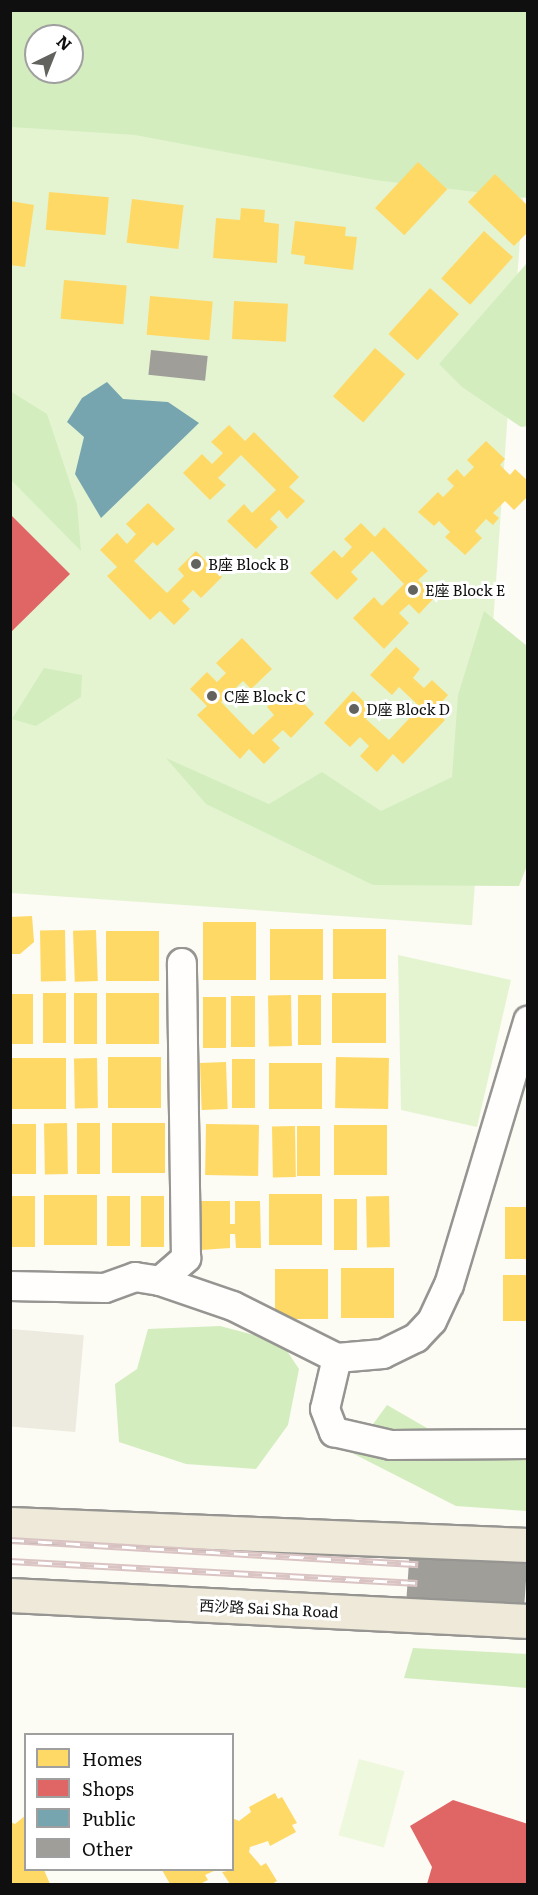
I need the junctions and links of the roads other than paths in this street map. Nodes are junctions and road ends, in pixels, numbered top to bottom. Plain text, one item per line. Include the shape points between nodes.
1 (182, 963) dead end
2 (528, 1021) edge
3 (160, 1281) junction
4 (10, 1286) edge
5 (337, 1358) junction
6 (528, 1444) edge
7 (10, 1524) edge
8 (528, 1545) edge
9 (10, 1595) edge
10 (528, 1621) edge

1 - 3 street via 186,1258
2 - 5 street via 449,1285 432,1321 416,1338 383,1354
3 - 4 street via 135,1277 105,1288
3 - 5 street via 233,1306
5 - 6 street via 325,1409 333,1432 391,1444
7 - 8 main road
9 - 10 main road, 西沙路 Sai Sha Road

